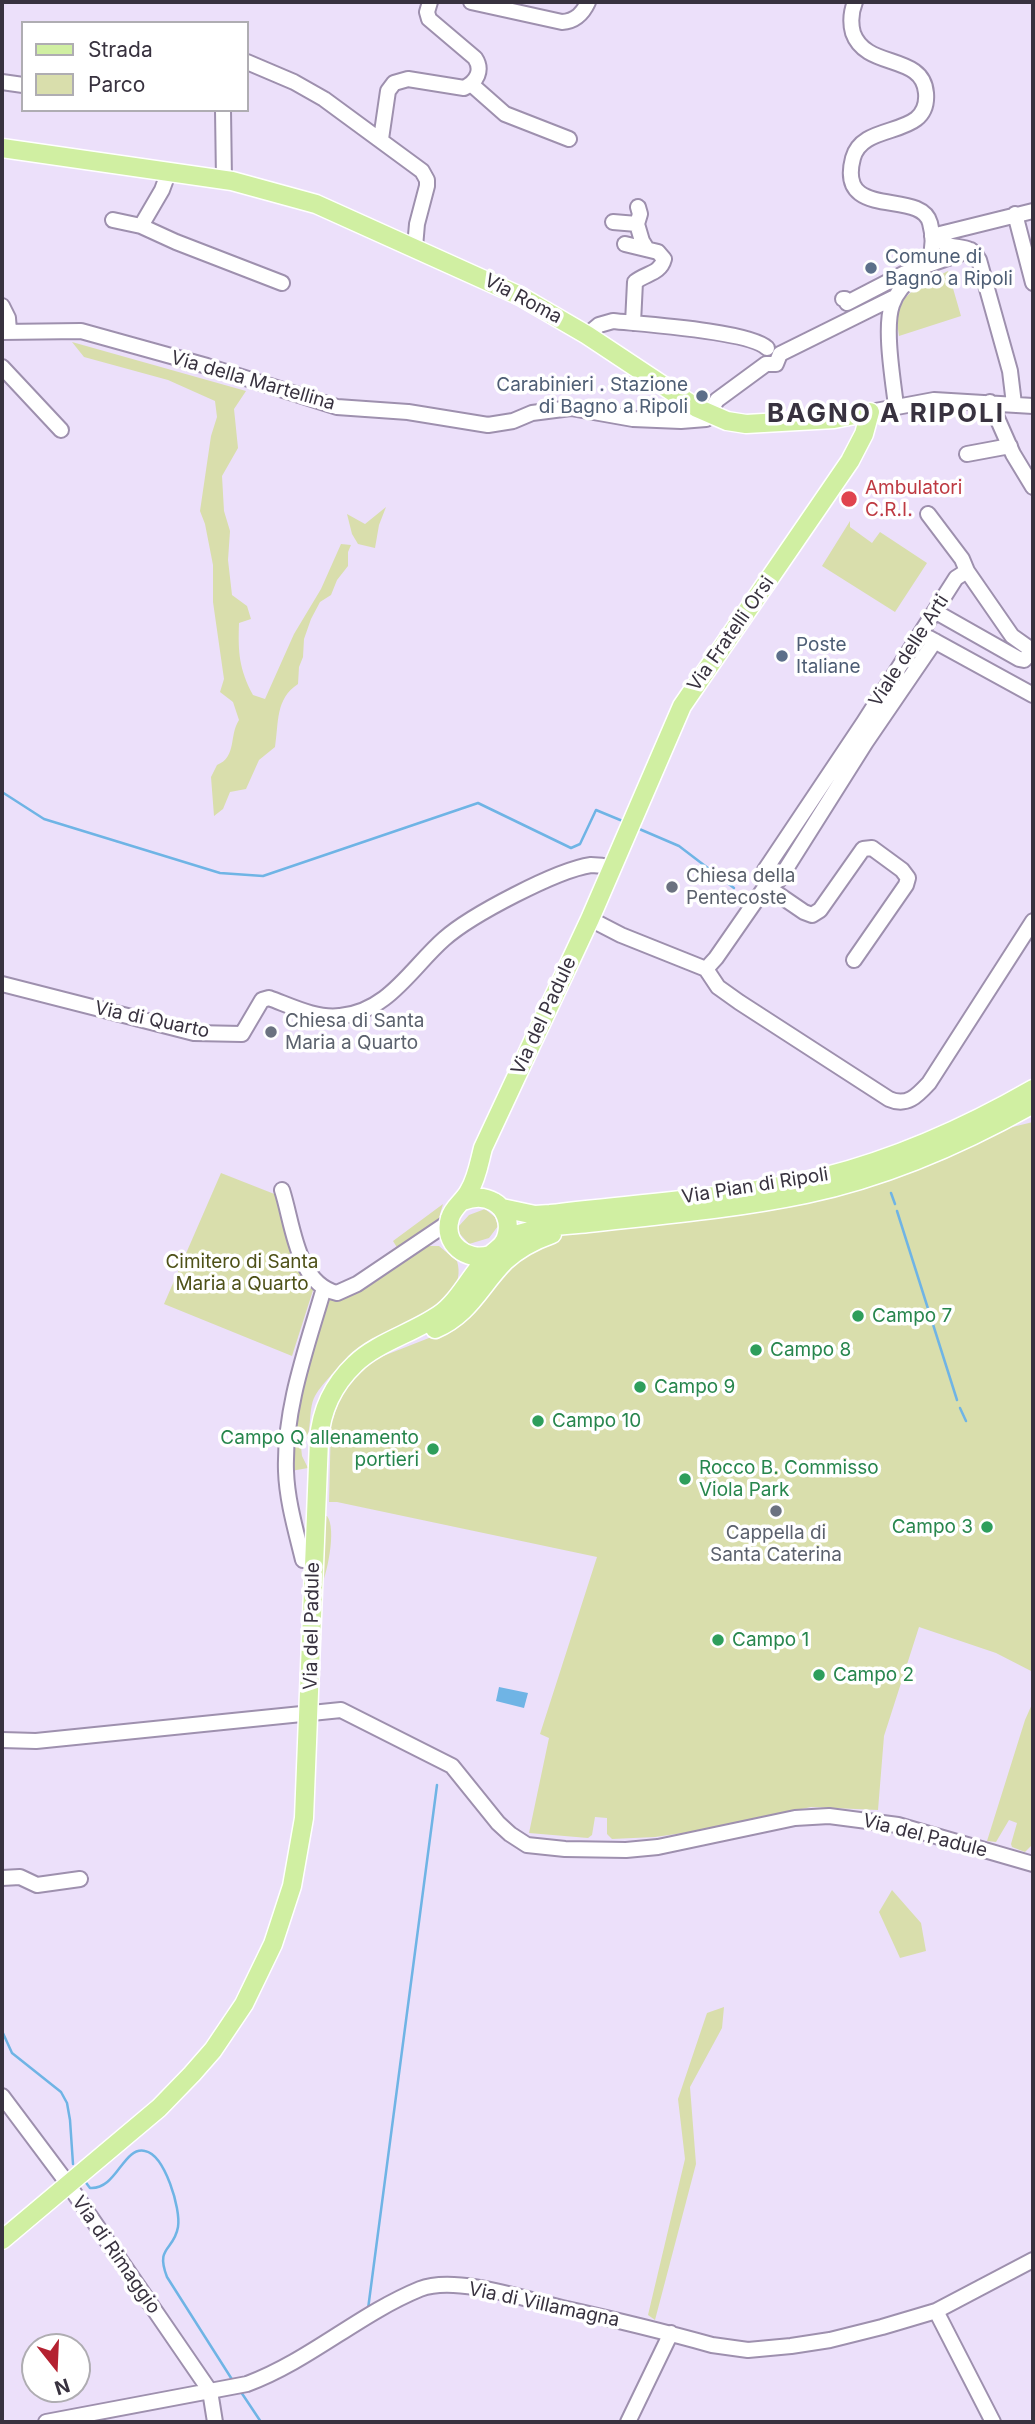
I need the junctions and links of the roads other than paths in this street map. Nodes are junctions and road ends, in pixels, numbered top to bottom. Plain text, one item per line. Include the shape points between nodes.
1 (430, 2) edge
2 (471, 2) edge
3 (588, 2) edge
4 (855, 2) edge
5 (248, 62) edge
6 (2, 82) edge
7 (21, 85) edge
8 (471, 85) junction
9 (223, 112) edge
10 (381, 139) junction
11 (569, 139) dead end
12 (2, 148) edge
13 (169, 171) junction
14 (224, 180) junction
15 (638, 207) dead end
16 (1033, 211) edge
17 (1014, 214) junction
18 (113, 220) dead end
19 (613, 222) dead end
20 (637, 223) junction
21 (141, 226) junction
22 (932, 236) junction
23 (625, 244) dead end
24 (415, 247) junction
25 (647, 248) junction
26 (972, 250) junction
27 (924, 267) junction
28 (1033, 282) edge
29 (282, 283) dead end
30 (895, 297) junction
31 (843, 299) dead end
32 (2, 306) edge
33 (633, 323) junction
34 (6, 331) edge
35 (587, 335) junction
36 (773, 351) junction
37 (2, 367) edge
38 (990, 402) junction
39 (1014, 404) junction
40 (896, 405) junction
41 (1033, 406) edge
42 (870, 412) junction
43 (709, 414) junction
44 (61, 430) dead end
45 (1010, 446) junction
46 (967, 454) dead end
47 (1033, 487) edge
48 (928, 514) dead end
49 (967, 571) junction
50 (936, 612) junction
51 (922, 633) junction
52 (935, 641) junction
53 (1032, 651) edge
54 (1033, 695) edge
55 (860, 739) junction
56 (612, 868) junction
57 (766, 886) junction
58 (590, 919) junction
59 (1033, 921) edge
60 (854, 960) dead end
61 (706, 969) junction
62 (2, 984) edge
63 (1033, 1089) edge
64 (1033, 1104) edge
65 (480, 1165) junction
66 (282, 1190) dead end
67 (463, 1201) junction
68 (494, 1203) junction
69 (449, 1222) junction
70 (584, 1224) junction
71 (505, 1241) junction
72 (457, 1247) junction
73 (405, 1252) junction
74 (490, 1255) junction
75 (322, 1286) junction
76 (463, 1289) junction
77 (395, 1340) junction
78 (303, 1560) dead end
79 (310, 1713) junction
80 (2, 1740) edge
81 (1033, 1864) edge
82 (2, 1878) edge
83 (80, 1879) dead end
84 (2, 2096) edge
85 (70, 2182) junction
86 (2, 2240) edge
87 (1033, 2260) edge
88 (936, 2311) junction
89 (671, 2333) junction
90 (210, 2391) junction
91 (46, 2422) edge
92 (215, 2422) edge
93 (628, 2422) edge
94 (993, 2422) edge

1 - 8 street via 426,12 430,21 477,60 479,71
2 - 3 street via 562,22 575,19
4 - 22 street via 851,24 857,41 871,55 917,73 926,95 915,120 868,138 857,149 852,166 854,184 869,199 923,213
5 - 10 street via 311,91
6 - 7 street
8 - 10 street via 461,88 398,80 388,91
8 - 11 street via 505,114
9 - 14 street
10 - 24 street via 427,180
12 - 13 main road, Via Roma
13 - 14 main road, Via Roma
13 - 21 street
14 - 24 main road, Via Roma via 316,204
15 - 20 street
16 - 17 street
17 - 22 street
17 - 28 street
18 - 21 street
19 - 20 street
20 - 25 street
21 - 29 street
22 - 26 street
22 - 27 street
23 - 25 street
24 - 35 main road, Via Roma via 520,296
25 - 33 street via 664,259 656,271 635,282
26 - 27 street
26 - 39 street via 979,260 1010,371
27 - 30 street
27 - 31 street via 847,303
30 - 36 street
30 - 40 street via 889,326
32 - 34 street via 8,318
33 - 35 street via 607,322
33 - 36 street via 732,335
34 - 43 street, Via della Martellina via 81,331 337,407 488,425 571,408 633,419 681,421 706,419
35 - 43 main road, Via Roma
36 - 43 street via 776,364 766,364 717,400
37 - 44 street
38 - 39 street, Via Roma
38 - 40 street, Via Roma via 934,400
38 - 45 street
39 - 41 street, Via Roma
40 - 42 street, Via Roma
42 - 43 main road, Via Roma via 746,424
42 - 56 main road, Via Fratelli Orsi via 850,461 681,706
45 - 46 street
45 - 47 street
48 - 49 street
49 - 50 street, Viale delle Arti via 956,578
49 - 53 street via 1012,636
50 - 51 street, Viale delle Arti
50 - 53 street via 1019,659
51 - 52 street
51 - 55 street, Viale delle Arti
52 - 54 street
52 - 55 street, Viale delle Arti
55 - 57 street, Viale delle Arti via 765,870
56 - 58 main road, Via del Padule
56 - 62 street, Via di Quarto via 592,865 576,869 469,920 445,938 396,990 372,1006 342,1016 326,1017 269,998 262,1000 242,1034 194,1032
57 - 60 street via 812,915 863,849 872,848 902,870 908,878 906,885
57 - 61 street, Viale delle Arti
58 - 61 street
58 - 65 main road, Via del Padule via 483,1149
59 - 61 street via 929,1083 907,1102 888,1099 739,1002 718,987
63 - 68 main road, Via Pian di Ripoli via 941,1137 823,1177 541,1215
64 - 70 main road, Via Pian di Ripoli via 939,1152 828,1189 756,1203
65 - 67 main road, Via del Padule
65 - 68 main road via 481,1181
66 - 75 street via 303,1265
67 - 68 main road via 472,1198
67 - 69 main road, Via del Padule
68 - 71 main road via 508,1224
69 - 72 main road
69 - 73 street, Via del Padule
70 - 71 main road, Via Pian di Ripoli via 541,1228
70 - 77 main road, Via Pian di Ripoli via 516,1252 467,1309 449,1322
71 - 74 main road, Via del Padule
72 - 73 street, Via del Padule via 432,1241
72 - 74 main road, Via del Padule via 475,1257
72 - 76 main road via 465,1270
73 - 75 street, Via del Padule via 342,1292
74 - 76 main road, Via del Padule
75 - 78 street, Via del Padule via 290,1410 287,1482
76 - 77 main road, Via del Padule via 442,1313
77 - 79 main road, Via del Padule via 351,1368 331,1394 321,1422
79 - 80 street via 36,1741
79 - 81 street, Via del Padule via 347,1711 446,1762 498,1823 527,1845 658,1847 795,1818 829,1816 898,1825
79 - 85 main road via 304,1818 296,1867 273,1944 256,1982 224,2036 192,2074 159,2108
82 - 83 street via 20,1877 37,1885
84 - 85 street, Via di Rimaggio
85 - 86 main road
85 - 90 street, Via di Rimaggio
87 - 88 street, Via di Villamagna
88 - 89 street, Via di Villamagna via 830,2340 748,2350
88 - 94 street
89 - 90 street, Via di Villamagna via 482,2288 423,2288 380,2308 268,2376
89 - 93 street
90 - 91 street, Via di Villamagna
90 - 92 street, Via di Rimaggio

